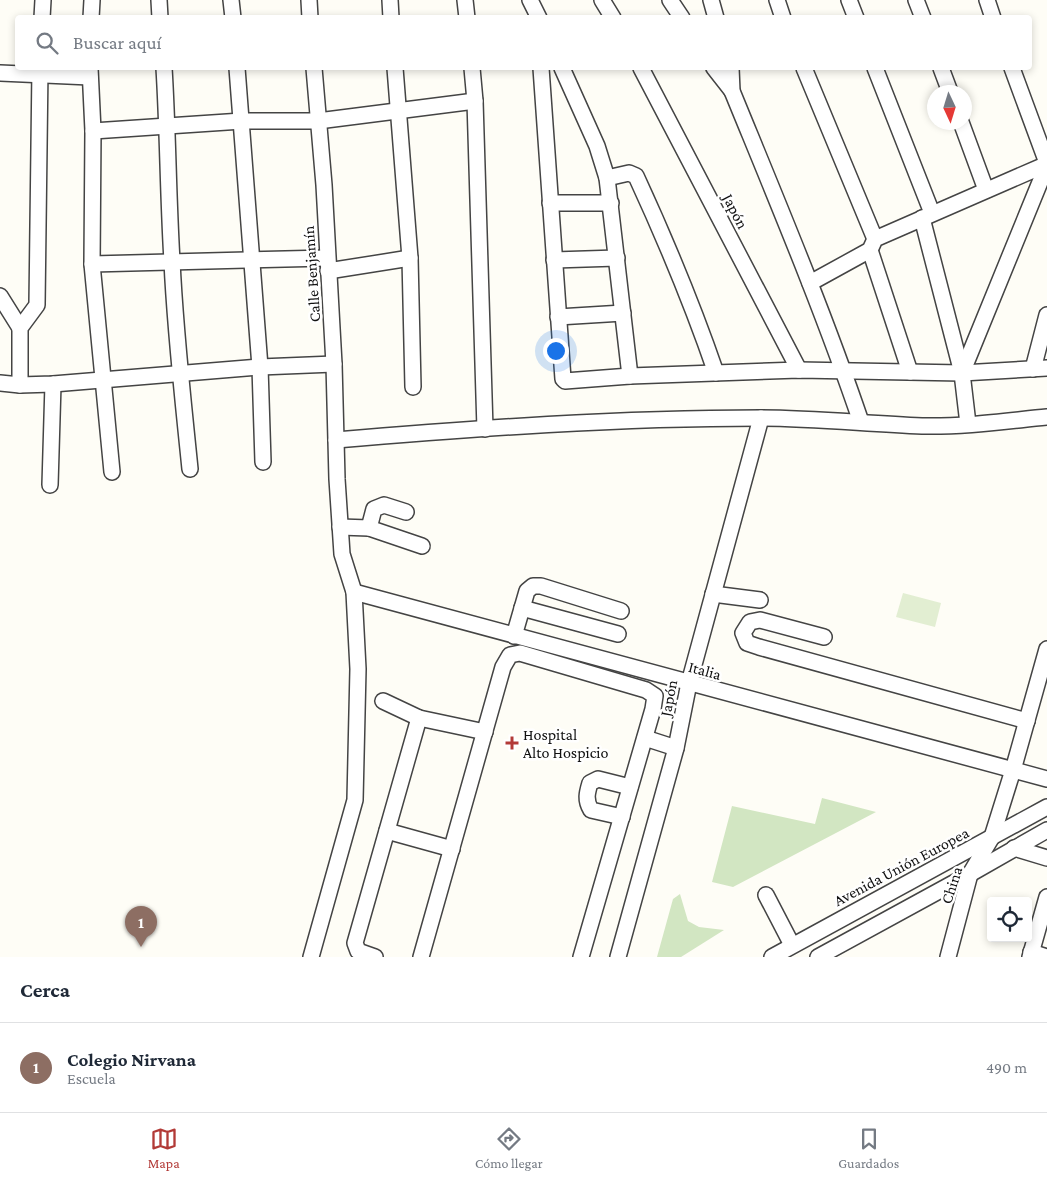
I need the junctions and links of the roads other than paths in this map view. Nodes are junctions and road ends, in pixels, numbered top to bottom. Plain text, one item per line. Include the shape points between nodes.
1 (43, 0) edge
2 (92, 0) edge
3 (159, 0) edge
4 (231, 0) edge
5 (309, 0) edge
6 (390, 0) edge
7 (465, 0) edge
8 (530, 0) edge
9 (602, 0) edge
10 (670, 0) edge
11 (777, 0) edge
12 (849, 0) edge
13 (916, 0) edge
14 (987, 0) edge
15 (42, 15) edge
16 (91, 15) edge
17 (160, 15) edge
18 (233, 15) edge
19 (310, 15) edge
20 (391, 15) edge
21 (466, 15) edge
22 (538, 15) edge
23 (611, 15) edge
24 (680, 15) edge
25 (782, 15) edge
26 (855, 15) edge
27 (922, 15) edge
28 (992, 15) edge
29 (164, 70) edge
30 (237, 70) edge
31 (314, 70) edge
32 (395, 70) edge
33 (472, 70) edge
34 (541, 70) edge
35 (563, 70) edge
36 (642, 70) edge
37 (716, 70) edge
38 (731, 70) edge
39 (805, 70) edge
40 (876, 70) edge
41 (942, 70) edge
42 (1013, 70) edge
43 (40, 71) edge
44 (90, 72) edge
45 (0, 73) edge
46 (947, 85) edge
47 (732, 91) junction
48 (475, 101) junction
49 (398, 112) junction
50 (242, 121) junction
51 (318, 121) junction
52 (168, 126) junction
53 (964, 130) edge
54 (93, 131) junction
55 (1047, 164) edge
56 (607, 178) junction
57 (986, 190) junction
58 (550, 203) junction
59 (611, 203) junction
60 (927, 215) junction
61 (873, 244) junction
62 (410, 258) junction
63 (617, 258) junction
64 (252, 260) junction
65 (554, 260) junction
66 (172, 261) junction
67 (92, 264) junction
68 (328, 265) junction
69 (810, 283) junction
70 (0, 296) edge
71 (623, 313) junction
72 (1047, 315) edge
73 (558, 317) junction
74 (20, 328) junction
75 (334, 364) junction
76 (260, 367) junction
77 (1040, 369) edge
78 (799, 370) junction
79 (844, 371) junction
80 (910, 372) junction
81 (716, 373) junction
82 (962, 373) junction
83 (180, 374) junction
84 (630, 376) junction
85 (103, 379) junction
86 (0, 383) edge
87 (53, 384) junction
88 (20, 385) junction
89 (413, 387) dead end
90 (1047, 417) edge
91 (760, 418) junction
92 (861, 422) junction
93 (968, 424) junction
94 (485, 429) junction
95 (336, 440) junction
96 (263, 462) dead end
97 (190, 469) dead end
98 (112, 472) dead end
99 (50, 485) dead end
100 (406, 512) dead end
101 (340, 527) junction
102 (369, 528) junction
103 (422, 546) dead end
104 (354, 592) junction
105 (713, 594) junction
106 (760, 600) dead end
107 (522, 608) junction
108 (622, 610) dead end
109 (618, 634) dead end
110 (514, 636) junction
111 (824, 637) dead end
112 (1047, 649) edge
113 (689, 683) junction
114 (383, 701) dead end
115 (419, 718) junction
116 (1027, 721) junction
117 (485, 732) junction
118 (645, 738) junction
119 (676, 748) junction
120 (1013, 770) junction
121 (1047, 779) edge
122 (630, 787) junction
123 (1047, 807) edge
124 (622, 817) junction
125 (1047, 830) edge
126 (387, 831) junction
127 (992, 837) junction
128 (1014, 848) junction
129 (452, 849) junction
130 (1047, 858) edge
131 (970, 874) junction
132 (766, 895) dead end
133 (1047, 897) edge
134 (792, 945) junction
135 (1030, 955) edge
136 (311, 957) edge
137 (374, 957) edge
138 (421, 957) edge
139 (581, 957) edge
140 (618, 957) edge
141 (772, 957) edge
142 (818, 957) edge
143 (948, 957) edge
144 (1047, 957) edge

1 - 15 street
2 - 16 street
3 - 17 street
4 - 18 street
5 - 19 street
6 - 20 street
7 - 21 street
8 - 22 street
9 - 23 street
10 - 24 street
11 - 25 street
12 - 26 street
13 - 27 street
14 - 28 street
29 - 52 street
30 - 50 street
31 - 51 street, Calle Benjamín
32 - 49 street
33 - 48 street
34 - 58 street
35 - 56 street via 597,146
36 - 78 street, Japón
37 - 47 street
38 - 47 street
39 - 61 street
40 - 60 street
41 - 46 street
42 - 55 street
43 - 44 street
43 - 45 street
43 - 74 street via 36,305
44 - 54 street
47 - 69 street
48 - 49 street
48 - 94 street
49 - 51 street
49 - 62 street
50 - 51 street
50 - 52 street
50 - 64 street
51 - 68 street, Calle Benjamín
52 - 54 street
52 - 66 street
53 - 57 street
54 - 67 street
55 - 57 street
55 - 82 street
56 - 59 street
56 - 81 street via 630,173 636,176 674,260
57 - 60 street
58 - 59 street
58 - 65 street
59 - 63 street
60 - 61 street
60 - 82 street
61 - 69 street
61 - 80 street
62 - 68 street
62 - 89 street
63 - 65 street
63 - 71 street
64 - 66 street
64 - 68 street
64 - 76 street
65 - 73 street
66 - 67 street
66 - 83 street
67 - 85 street
68 - 75 street, Calle Benjamín
69 - 79 street
70 - 74 street
71 - 73 street
71 - 84 street
72 - 77 street
73 - 84 street via 563,380
74 - 88 street
75 - 76 street
75 - 95 street, Calle Benjamín
76 - 83 street
76 - 96 street
77 - 82 street
78 - 79 street
78 - 81 street
79 - 80 street
79 - 92 street
80 - 82 street
81 - 84 street
82 - 93 street
83 - 85 street
83 - 97 street
85 - 87 street
85 - 98 street
86 - 88 street
87 - 88 street
87 - 99 street
90 - 93 street
91 - 92 street
91 - 94 street
91 - 105 street, Japón
92 - 93 street via 924,426
94 - 95 street
95 - 101 street, Calle Benjamín
100 - 102 street via 384,505 374,509
101 - 102 street
101 - 104 street, Calle Benjamín via 342,554
102 - 103 street
104 - 110 street, Italia
104 - 136 street, Calle Benjamín via 358,669 355,800
105 - 106 street
105 - 113 street, Japón
107 - 108 street via 527,591 533,586 541,586
107 - 109 street
107 - 110 street
110 - 113 street, Italia
111 - 116 street via 760,620 750,622 743,633 747,643 758,647
112 - 116 street, China
113 - 119 street, Japón
113 - 120 street, Italia
114 - 115 street
115 - 117 street
115 - 126 street
116 - 120 street, China
117 - 118 street via 503,667 510,655 520,654 646,690 655,696
117 - 129 street
118 - 119 street
118 - 122 street
119 - 140 street, Japón
120 - 121 street, Italia
120 - 127 street, China
122 - 124 street
122 - 124 street via 598,779 590,783 587,804 591,810
123 - 127 street, Avenida Unión Europea
124 - 139 street
125 - 128 street
126 - 129 street
126 - 137 street via 355,943 358,950
127 - 131 street, China
127 - 134 street, Avenida Unión Europea
128 - 130 street
128 - 131 street
129 - 138 street
131 - 142 street
131 - 143 street, China
132 - 134 street
133 - 135 street
134 - 141 street, Avenida Unión Europea
135 - 144 street

